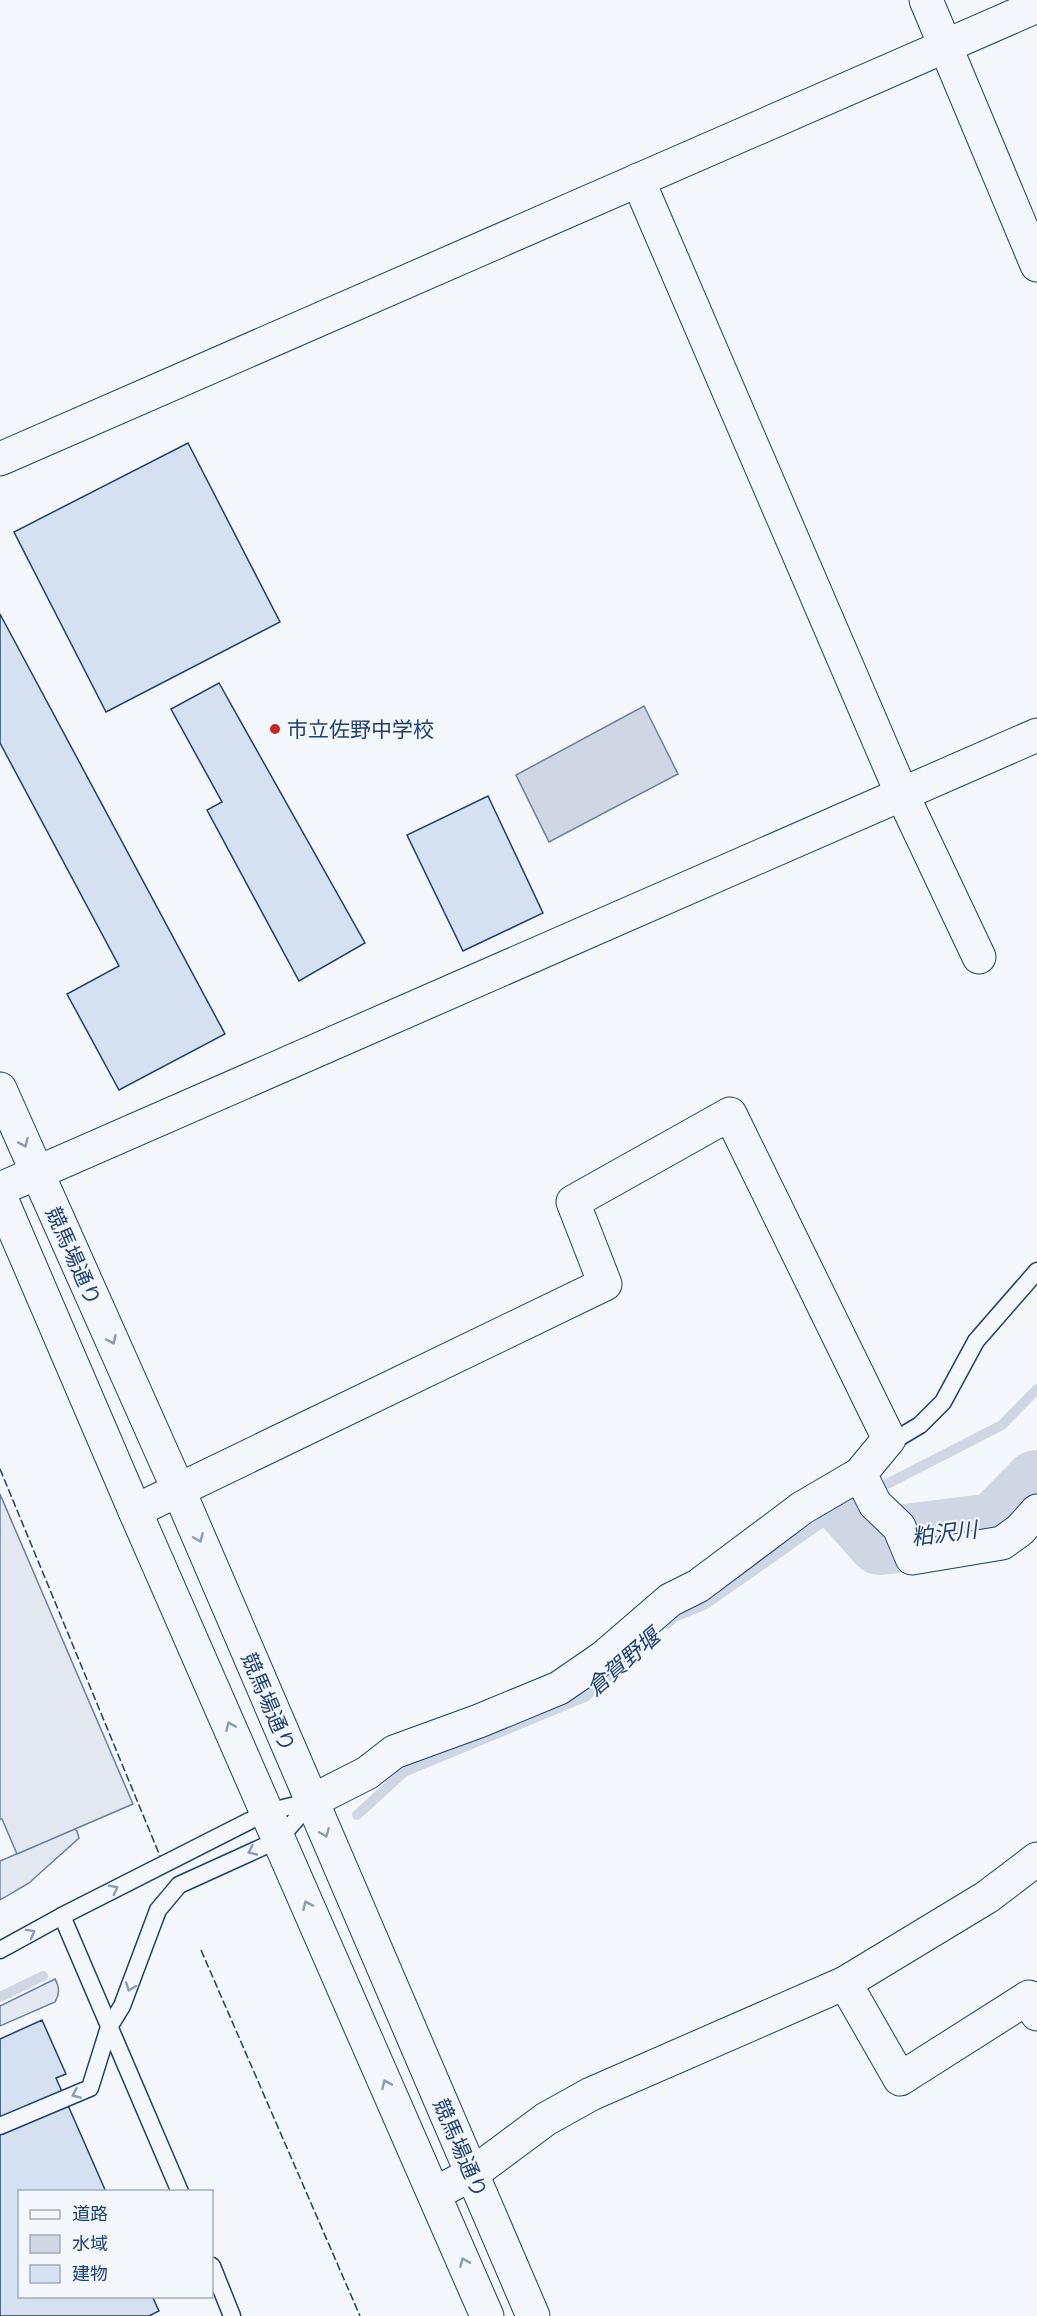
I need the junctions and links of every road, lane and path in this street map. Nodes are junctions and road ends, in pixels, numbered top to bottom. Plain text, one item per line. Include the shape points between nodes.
1 (926, 0) edge
2 (1037, 6) edge
3 (945, 47) junction
4 (638, 180) junction
5 (1037, 265) edge
6 (0, 459) edge
7 (1037, 735) edge
8 (901, 792) junction
9 (979, 957) dead end
10 (0, 1089) edge
11 (37, 1172) junction
12 (0, 1189) edge
13 (0, 1196) edge
14 (1037, 1271) edge
15 (881, 1448) junction
16 (860, 1474) junction
17 (179, 1491) junction
18 (135, 1511) junction
19 (1037, 1511) edge
20 (312, 1801) junction
21 (273, 1826) junction
22 (1037, 1859) edge
23 (62, 1916) junction
24 (0, 1950) edge
25 (845, 1983) junction
26 (1037, 2014) edge
27 (110, 2027) junction
28 (0, 2126) edge
29 (472, 2174) junction
30 (179, 2190) edge
31 (434, 2194) junction
32 (213, 2268) edge
33 (232, 2316) edge
34 (487, 2316) edge
35 (533, 2316) edge

1 - 3 street
2 - 3 street
3 - 4 street
3 - 5 street
4 - 6 street
4 - 8 street
7 - 8 street
8 - 9 street
8 - 11 street
10 -> 11 street, 競馬場通り
11 - 12 street
11 -> 17 street, 競馬場通り
13 - 18 street, 競馬場通り
14 - 15 lane via 976,1341 943,1402 920,1425
15 - 16 street
15 - 17 street via 889,1439 730,1114 573,1202 605,1284
16 - 19 street via 875,1504 898,1527 912,1558 1002,1543
16 - 20 street via 802,1508 698,1586 670,1600 604,1657 559,1688 394,1752 367,1773
17 - 18 street
17 -> 20 street, 競馬場通り
21 -> 18 street, 競馬場通り
20 - 21 lane
20 - 21 lane
20 -> 29 street, 競馬場通り
23 -> 21 lane
21 -> 27 lane via 179,1885 158,1910 122,2006
31 -> 21 street, 競馬場通り
22 - 25 street via 987,1897
24 -> 23 lane
23 - 27 lane
25 - 26 street via 900,2079 1029,1997
25 - 29 street via 591,2094 546,2119
27 -> 28 lane via 90,2088
27 - 30 lane
29 - 31 street
29 - 35 street, 競馬場通り
34 -> 31 street, 競馬場通り
32 - 33 lane

